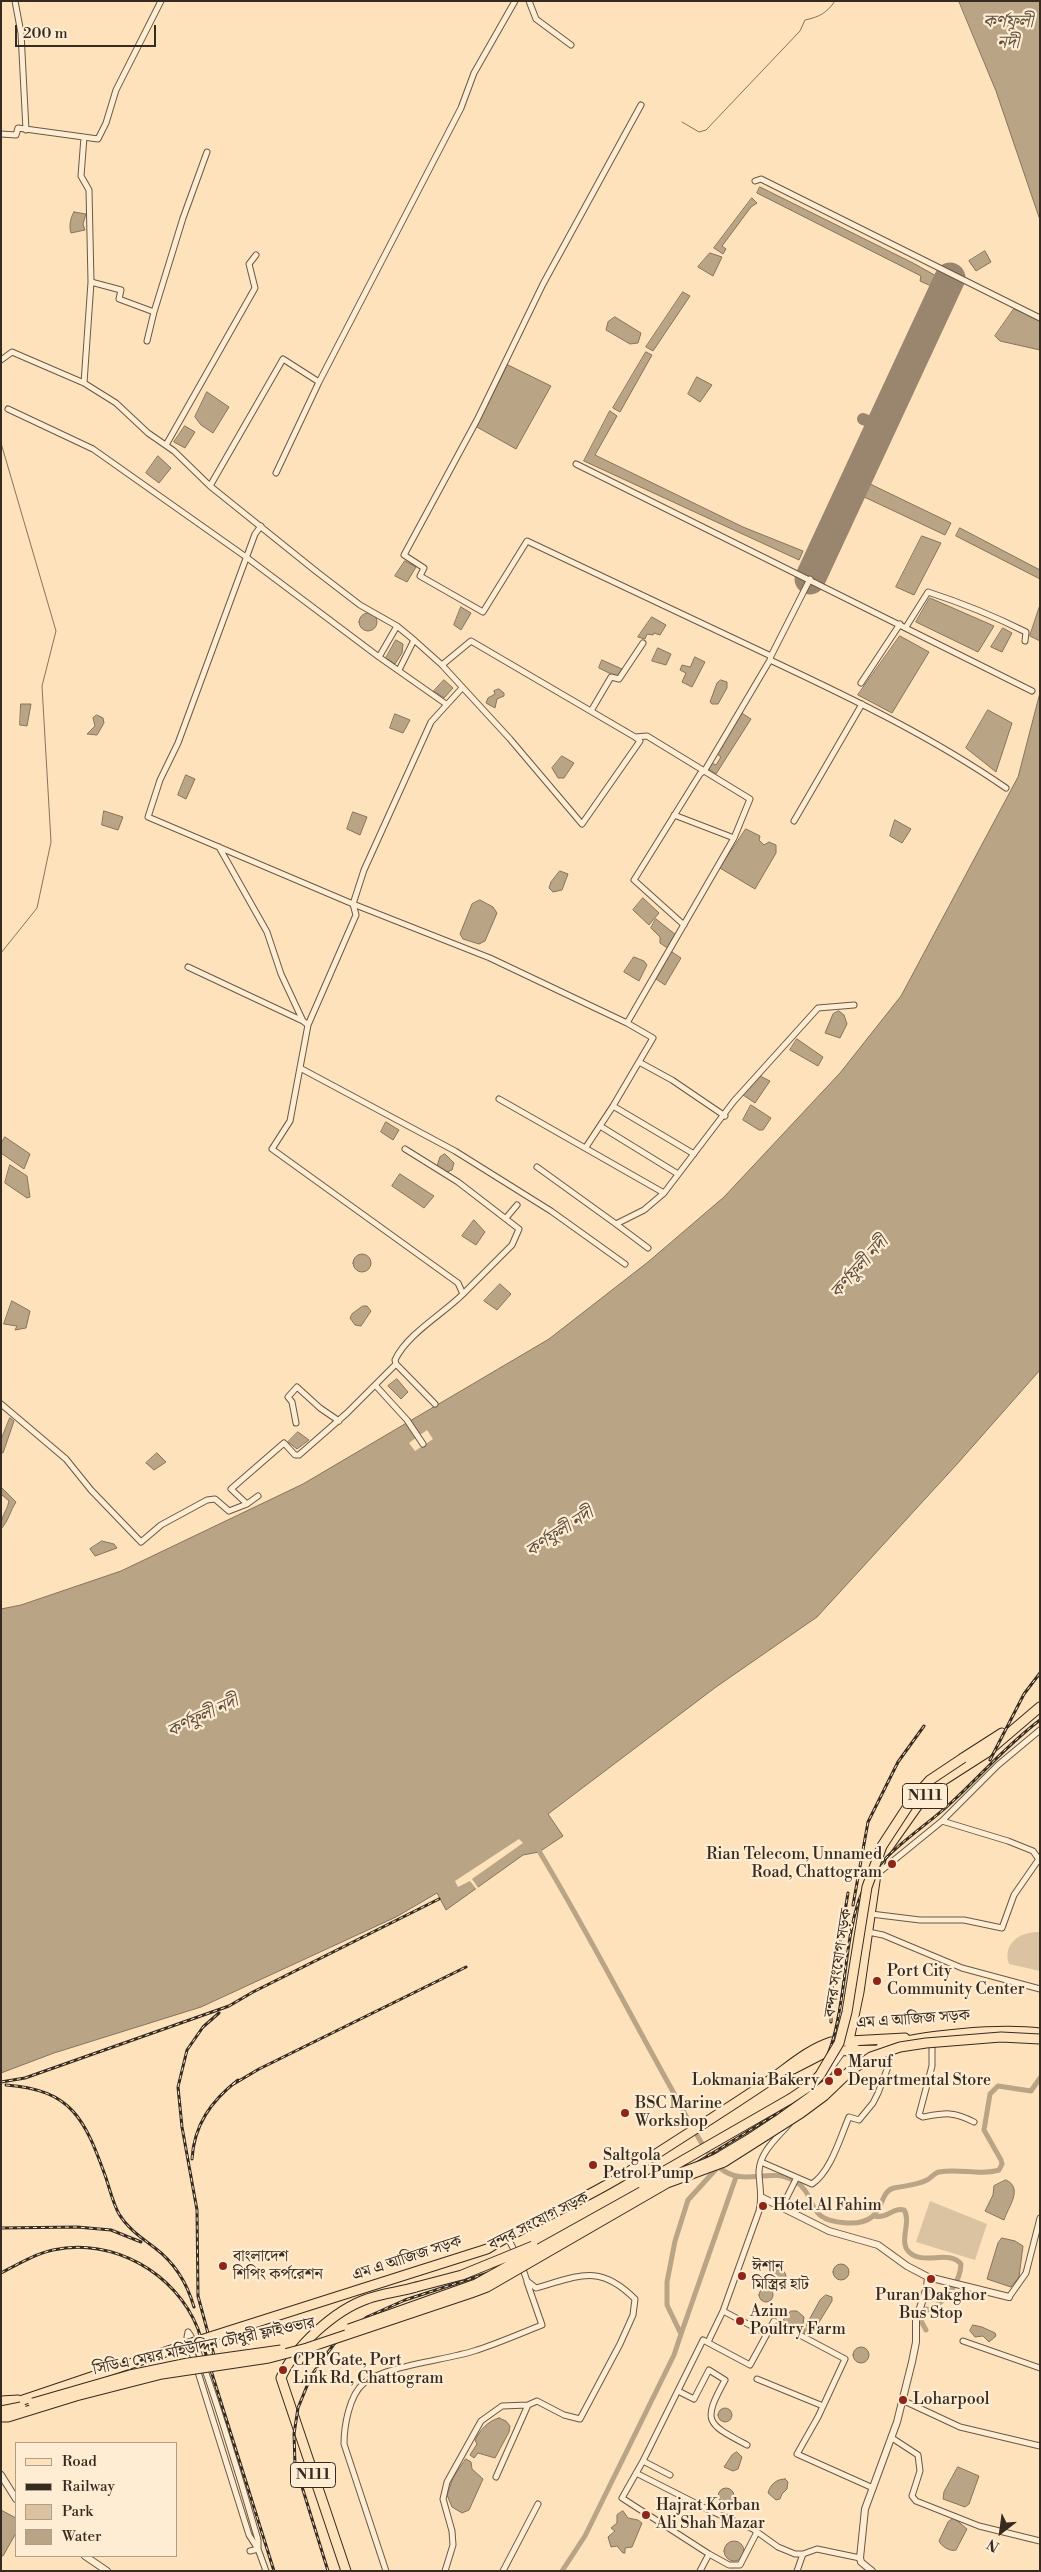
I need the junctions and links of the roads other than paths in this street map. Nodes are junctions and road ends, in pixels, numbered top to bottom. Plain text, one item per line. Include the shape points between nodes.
1 (14, 1) edge
2 (161, 1) edge
3 (515, 1) edge
4 (529, 1) edge
5 (571, 45) dead end
6 (642, 105) dead end
7 (26, 130) junction
8 (1, 134) edge
9 (84, 137) junction
10 (207, 152) dead end
11 (755, 181) dead end
12 (256, 255) dead end
13 (91, 282) junction
14 (154, 312) junction
15 (1040, 318) edge
16 (147, 341) dead end
17 (1, 360) edge
18 (320, 382) junction
19 (84, 383) junction
20 (8, 409) dead end
21 (166, 445) junction
22 (576, 464) dead end
23 (276, 473) dead end
24 (210, 486) junction
25 (261, 526) junction
26 (246, 557) junction
27 (810, 579) junction
28 (900, 624) junction
29 (397, 626) junction
30 (906, 627) junction
31 (414, 640) junction
32 (1025, 641) dead end
33 (643, 643) dead end
34 (379, 657) junction
35 (770, 658) junction
36 (442, 665) junction
37 (399, 670) junction
38 (861, 683) dead end
39 (462, 688) junction
40 (1032, 690) dead end
41 (446, 704) junction
42 (862, 704) junction
43 (591, 711) junction
44 (635, 737) junction
45 (705, 770) junction
46 (1006, 788) dead end
47 (674, 815) junction
48 (794, 821) dead end
49 (734, 838) junction
50 (218, 846) junction
51 (353, 904) junction
52 (684, 925) junction
53 (188, 967) dead end
54 (854, 1004) dead end
55 (305, 1023) junction
56 (627, 1023) junction
57 (639, 1062) junction
58 (300, 1068) junction
59 (499, 1099) dead end
60 (613, 1106) junction
61 (725, 1116) junction
62 (600, 1126) junction
63 (586, 1147) junction
64 (405, 1149) dead end
65 (694, 1154) junction
66 (537, 1167) dead end
67 (678, 1174) junction
68 (664, 1193) junction
69 (517, 1205) dead end
70 (506, 1218) junction
71 (616, 1224) junction
72 (648, 1248) dead end
73 (626, 1264) dead end
74 (463, 1294) junction
75 (396, 1364) junction
76 (376, 1386) junction
77 (1, 1404) edge
78 (435, 1404) dead end
79 (339, 1421) junction
80 (296, 1424) dead end
81 (423, 1444) dead end
82 (258, 1496) dead end
83 (247, 1504) junction
84 (1040, 1707) edge
85 (1025, 1718) junction
86 (1040, 1730) edge
87 (942, 1821) junction
88 (1040, 1850) edge
89 (1038, 1859) edge
90 (876, 1874) junction
91 (871, 1914) junction
92 (868, 1932) junction
93 (1040, 1989) edge
94 (1040, 2031) edge
95 (849, 2040) junction
96 (1040, 2041) edge
97 (932, 2046) junction
98 (844, 2050) junction
99 (857, 2050) junction
100 (890, 2050) junction
101 (770, 2080) junction
102 (974, 2122) dead end
103 (761, 2162) junction
104 (796, 2178) junction
105 (763, 2198) junction
106 (782, 2207) junction
107 (1040, 2218) edge
108 (507, 2236) junction
109 (928, 2277) junction
110 (527, 2281) junction
111 (1009, 2297) joint
112 (723, 2311) junction
113 (774, 2320) dead end
114 (781, 2325) dead end
115 (188, 2332) dead end
116 (767, 2334) junction
117 (963, 2340) dead end
118 (708, 2342) junction
119 (1040, 2368) edge
120 (757, 2379) dead end
121 (678, 2391) junction
122 (24, 2400) junction
123 (902, 2400) junction
124 (1, 2401) edge
125 (528, 2405) junction
126 (824, 2406) junction
127 (1, 2411) edge
128 (1, 2417) edge
129 (892, 2438) junction
130 (747, 2444) dead end
131 (1040, 2446) edge
132 (643, 2461) junction
133 (636, 2473) junction
134 (1, 2475) edge
135 (670, 2475) dead end
136 (496, 2477) dead end
137 (873, 2488) junction
138 (15, 2498) edge
139 (538, 2504) dead end
140 (757, 2532) junction
141 (1040, 2542) edge
142 (258, 2549) junction
143 (250, 2551) dead end
144 (709, 2554) junction
145 (803, 2554) junction
146 (86, 2557) edge
147 (860, 2558) junction
148 (107, 2571) edge
149 (266, 2571) edge
150 (346, 2571) edge
151 (386, 2571) edge
152 (445, 2571) edge
153 (503, 2571) edge
154 (700, 2571) edge
155 (797, 2571) edge
156 (872, 2571) edge

1 - 7 street via 21,33
2 - 9 street via 116,90 98,139
3 - 18 street via 474,73 461,108
4 - 5 street via 536,19
6 - 35 street via 543,284 477,420 404,555 424,568 420,576 483,612 527,541
7 - 8 street via 18,128 16,136
7 - 9 street
9 - 13 street via 81,176 89,190
10 - 14 street
11 - 15 street via 761,179
12 - 21 street via 249,264 255,288
13 - 14 street via 121,290 119,299
13 - 19 street
14 - 16 street
17 - 19 street via 12,352
18 - 23 street
18 - 24 street via 283,360
19 - 21 street via 116,403
20 - 26 street via 93,449
21 - 24 street
22 - 27 street
24 - 25 street
25 - 26 street
25 - 29 street via 360,605
26 - 34 street
26 - 50 street via 148,817
27 - 28 street
27 - 35 street
28 - 30 street
28 - 38 street
29 - 31 street
29 - 34 street
30 - 32 street via 928,592 1000,618 1026,632
30 - 40 street
31 - 36 street
31 - 37 street
33 - 43 street via 619,679 611,677
34 - 37 street
35 - 42 street
35 - 45 street
36 - 39 street
36 - 43 street via 471,641
37 - 41 street
39 - 41 street
39 - 44 street via 582,824 640,741
41 - 51 street via 431,722 364,870
42 - 46 street via 958,755
42 - 48 street
43 - 44 street
44 - 45 street via 647,736
45 - 47 street
45 - 49 street via 750,799
47 - 49 street
47 - 52 street via 634,880
49 - 52 street
50 - 51 street
50 - 55 street via 267,932 281,974
51 - 55 street via 356,915
51 - 56 street via 490,958
52 - 56 street
53 - 55 street
54 - 61 street via 818,1008 734,1101
55 - 58 street
56 - 57 street via 653,1038
57 - 60 street
57 - 61 street
58 - 73 street via 455,1151 551,1211
58 - 74 street via 290,1121 272,1150 458,1283
59 - 63 street
60 - 62 street
60 - 65 street
61 - 65 street
62 - 63 street
62 - 67 street
63 - 68 street
64 - 70 street via 458,1182
65 - 67 street
66 - 71 street
67 - 68 street
68 - 71 street via 644,1210
69 - 70 street
70 - 74 street via 519,1229 512,1246
71 - 72 street
74 - 75 street via 400,1352 395,1358
75 - 76 street
75 - 78 street
76 - 79 street
76 - 81 street
77 - 83 street via 66,1459 141,1542 161,1525 207,1500 215,1500 229,1511
79 - 80 street via 297,1387 288,1397
79 - 83 street via 300,1456 284,1443 231,1489
82 - 83 street
84 - 85 main road, N111
85 - 90 main road, N111 via 986,1753 936,1785 923,1798 882,1856
85 - 150 main road, বন্দর সংযোগ সড়ক / N111, bridge via 930,1780 912,1800 882,1846 867,1887 843,2032 833,2056 811,2085 530,2247 462,2275 367,2298 346,2309 320,2327 291,2359 282,2378
86 - 87 street via 998,1765
87 - 89 street via 1008,1841 1033,1852
87 - 90 street
88 - 89 street
89 - 91 street via 1014,1895 1002,1928 964,1920 920,1920
90 - 91 main road, N111
91 - 92 main road, N111
92 - 93 street via 962,1968
92 - 95 main road, N111
94 - 95 main road, এম এ আজিজ সড়ক via 1008,2028 897,2039
94 - 127 main road, সিডিএ মেয়র মহিউদ্দিন চৌধুরী ফ্লাইওভার, bridge via 925,2038 881,2047 860,2057 795,2110 719,2157 643,2189 476,2284 279,2350 130,2375 14,2410
95 - 99 main road via 851,2047
95 - 101 main road, এম এ আজিজ সড়ক via 820,2046
96 - 97 main road, এম এ আজিজ সড়ক
96 - 128 main road, bridge via 1001,2037 926,2043 900,2047 871,2058 850,2071 801,2113 724,2162 667,2183 471,2293 307,2348 269,2358 162,2374
97 - 100 main road, এম এ আজিজ সড়ক
97 - 102 street via 932,2066 919,2115 946,2112
98 - 99 main road, এম এ আজিজ সড়ক
98 - 101 main road, এম এ আজিজ সড়ক via 825,2052
98 - 103 street via 801,2110 763,2154
99 - 100 main road, এম এ আজিজ সড়ক
100 - 104 street via 883,2082 873,2103 858,2120 849,2117 818,2180 812,2184
101 - 108 main road, এম এ আজিজ সড়ক via 565,2209
103 - 104 street
103 - 105 street via 759,2172
104 - 106 street
105 - 106 street
105 - 112 street
106 - 109 street via 829,2231 878,2245
107 - 111 street via 1026,2273
108 - 110 street
108 - 122 main road, এম এ আজিজ সড়ক, bridge via 487,2249
109 - 111 street
109 - 123 street via 916,2320 916,2342
110 - 125 street via 536,2288 587,2273 608,2278 635,2299 633,2314 620,2344 580,2418 564,2416 537,2401
110 - 151 street via 542,2325 473,2352 392,2371 363,2384 354,2398 344,2444
112 - 116 street
112 - 118 street
113 - 116 street
114 - 126 street via 845,2359
115 - 142 street via 186,2337 249,2536
116 - 118 street via 750,2365
117 - 119 street
118 - 121 street via 703,2340
120 - 126 street
121 - 130 street via 694,2399 709,2370 725,2380 711,2408 712,2421 716,2428
121 - 132 street
122 - 124 main road, এম এ আজিজ সড়ক
122 - 127 main road, এম এ আজিজ সড়ক
123 - 129 street
123 - 131 street via 955,2425
125 - 136 street
125 - 152 street via 502,2406 481,2421 447,2482 442,2499 454,2545
126 - 137 street via 797,2454
129 - 137 street
129 - 141 street via 918,2455 920,2471 912,2496 916,2501 979,2526
132 - 133 street
132 - 135 street
133 - 140 street
133 - 144 street via 622,2498
134 - 138 street
137 - 147 street via 865,2509
139 - 153 street
140 - 144 street via 737,2567
140 - 145 street via 784,2550
142 - 143 street
142 - 149 street
144 - 154 street
145 - 147 street via 817,2549
145 - 155 street
146 - 148 street
147 - 156 street

